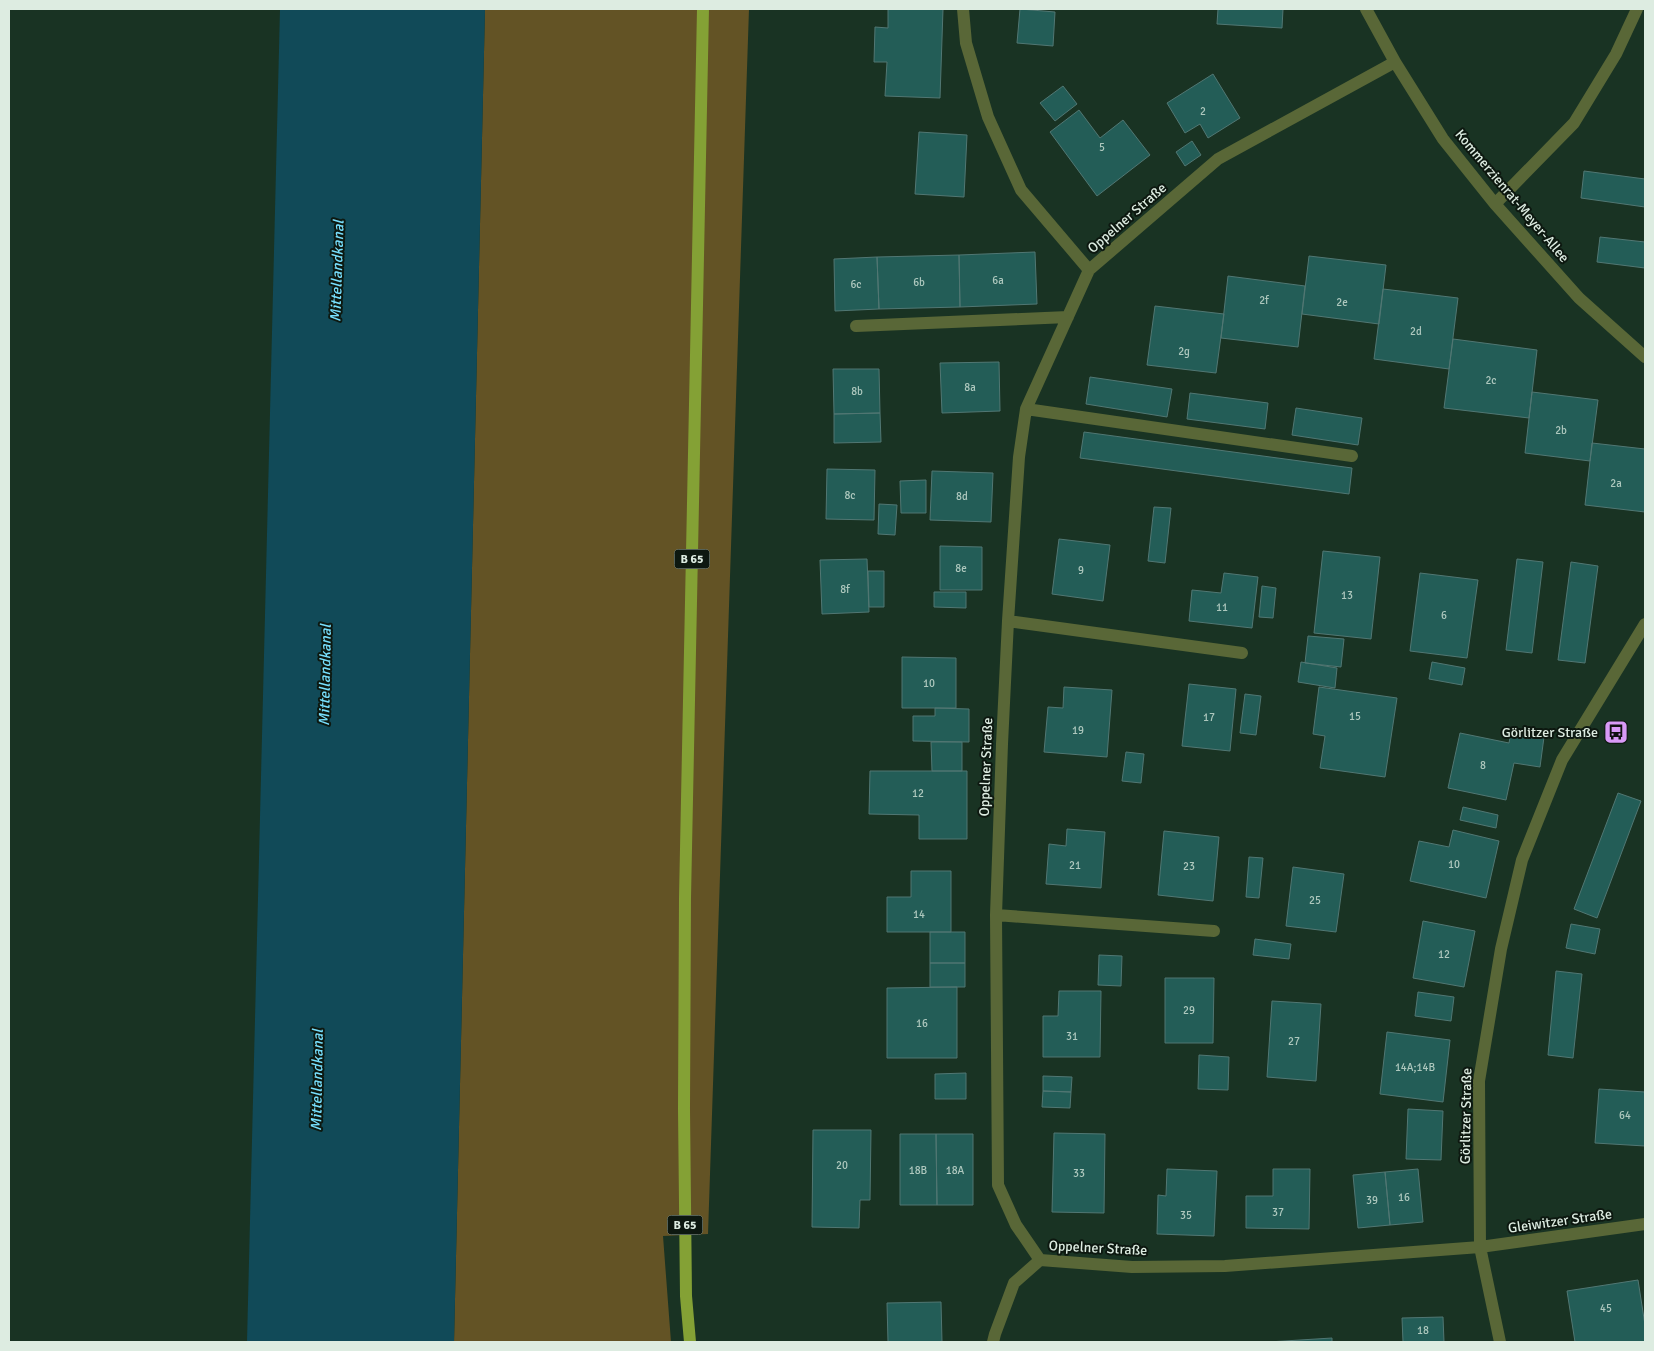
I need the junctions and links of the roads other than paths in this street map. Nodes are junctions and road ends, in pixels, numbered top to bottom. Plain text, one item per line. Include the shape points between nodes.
1 (703, 9) edge
2 (964, 9) edge
3 (1366, 9) edge
4 (1637, 9) edge
5 (1395, 62) junction
6 (1495, 204) junction
7 (1089, 270) junction
8 (1068, 316) junction
9 (856, 326) dead end
10 (1645, 357) edge
11 (1026, 409) junction
12 (1352, 456) dead end
13 (1008, 621) junction
14 (1645, 624) edge
15 (1242, 653) dead end
16 (996, 915) junction
17 (1214, 931) dead end
18 (1645, 1224) edge
19 (1480, 1247) junction
20 (1040, 1260) junction
21 (690, 1342) edge
22 (993, 1342) edge
23 (1500, 1342) edge

1 - 21 main road, B 65 via 684,898 686,1296
2 - 7 street via 966,43 988,117 1021,190
3 - 5 street, Kommerzienrat-Meyer-Allee
4 - 6 street via 1616,54 1574,123
5 - 6 street, Kommerzienrat-Meyer-Allee via 1443,139
5 - 7 street, Oppelner Straße via 1218,159
6 - 10 street, Kommerzienrat-Meyer-Allee via 1579,298
7 - 8 street, Oppelner Straße
8 - 9 street
8 - 11 street, Oppelner Straße
11 - 12 street
11 - 13 street, Oppelner Straße via 1019,457
13 - 15 street
13 - 16 street, Oppelner Straße
14 - 19 street, Görlitzer Straße via 1562,760 1522,860 1501,949 1479,1081
16 - 17 street
16 - 20 street, Oppelner Straße via 998,1185 1016,1225
18 - 19 street, Gleiwitzer Straße
19 - 20 street, Oppelner Straße via 1225,1266 1132,1266
19 - 23 street, Görlitzer Straße
20 - 22 street via 1014,1283

